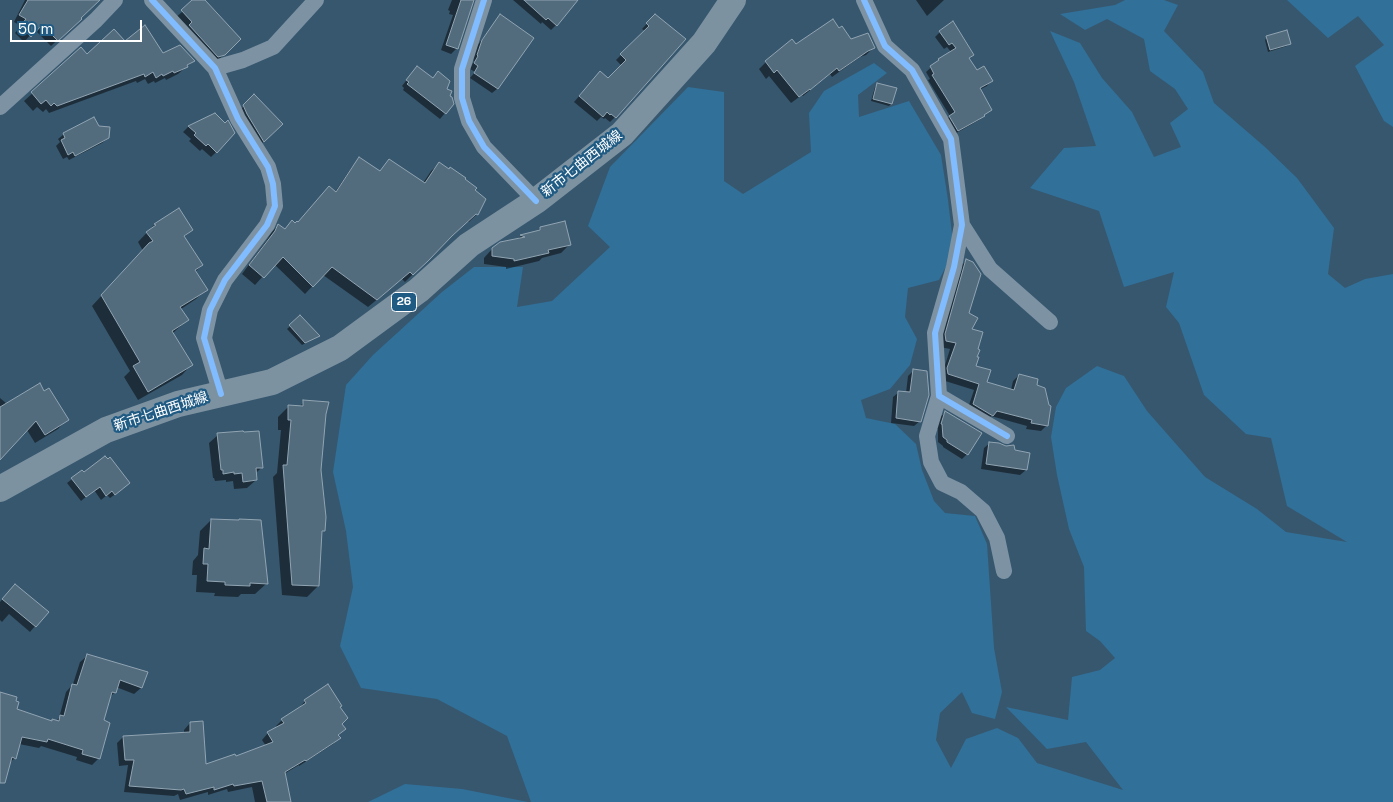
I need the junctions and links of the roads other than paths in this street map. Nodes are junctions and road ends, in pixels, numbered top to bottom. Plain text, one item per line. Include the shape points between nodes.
1 (115, 0) edge
2 (152, 0) edge
3 (316, 0) edge
4 (484, 0) edge
5 (733, 0) edge
6 (864, 0) edge
7 (216, 68) junction
8 (0, 107) edge
9 (536, 201) junction
10 (962, 225) junction
11 (1050, 322) dead end
12 (221, 394) junction
13 (939, 396) junction
14 (1007, 436) dead end
15 (0, 489) edge
16 (1004, 571) dead end

1 - 8 street
2 - 7 street
3 - 7 street via 273,47
4 - 9 street via 462,69 462,98 469,121 484,148
5 - 9 main road, 新市七曲西城線 / 26 via 704,43 622,134
6 - 10 street via 885,46 912,70 951,140
7 - 12 street via 238,119 268,167 274,206 267,225 225,280 210,310 204,338
9 - 12 main road, 新市七曲西城線 / 26 via 469,245 419,290 340,348 272,382
10 - 11 street via 990,268
10 - 13 street via 935,333
12 - 15 main road, 新市七曲西城線 / 26 via 178,404 106,430
13 - 14 street
13 - 16 street via 927,436 931,462 942,483 961,492 982,511 997,538

